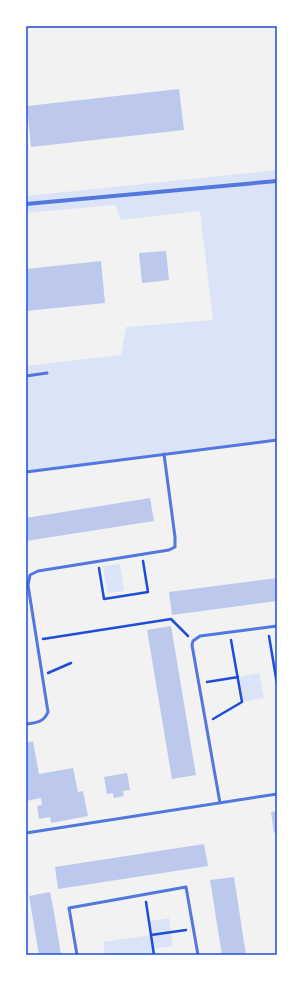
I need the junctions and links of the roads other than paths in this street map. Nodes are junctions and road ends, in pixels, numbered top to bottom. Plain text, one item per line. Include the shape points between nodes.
1 (277, 181) edge
2 (26, 204) edge
3 (47, 373) dead end
4 (26, 376) edge
5 (277, 440) edge
6 (164, 454) junction
7 (26, 472) edge
8 (277, 626) edge
9 (26, 724) edge
10 (277, 794) edge
11 (220, 803) junction
12 (26, 833) edge
13 (77, 955) edge
14 (198, 955) edge

1 - 2 street
3 - 4 lane
5 - 6 lane
6 - 7 lane
6 - 9 lane via 175,547 38,571 30,575 28,585 48,712 46,718 39,722
8 - 11 lane via 200,636 193,641
10 - 11 lane
11 - 12 lane
13 - 14 lane via 69,908 186,887

